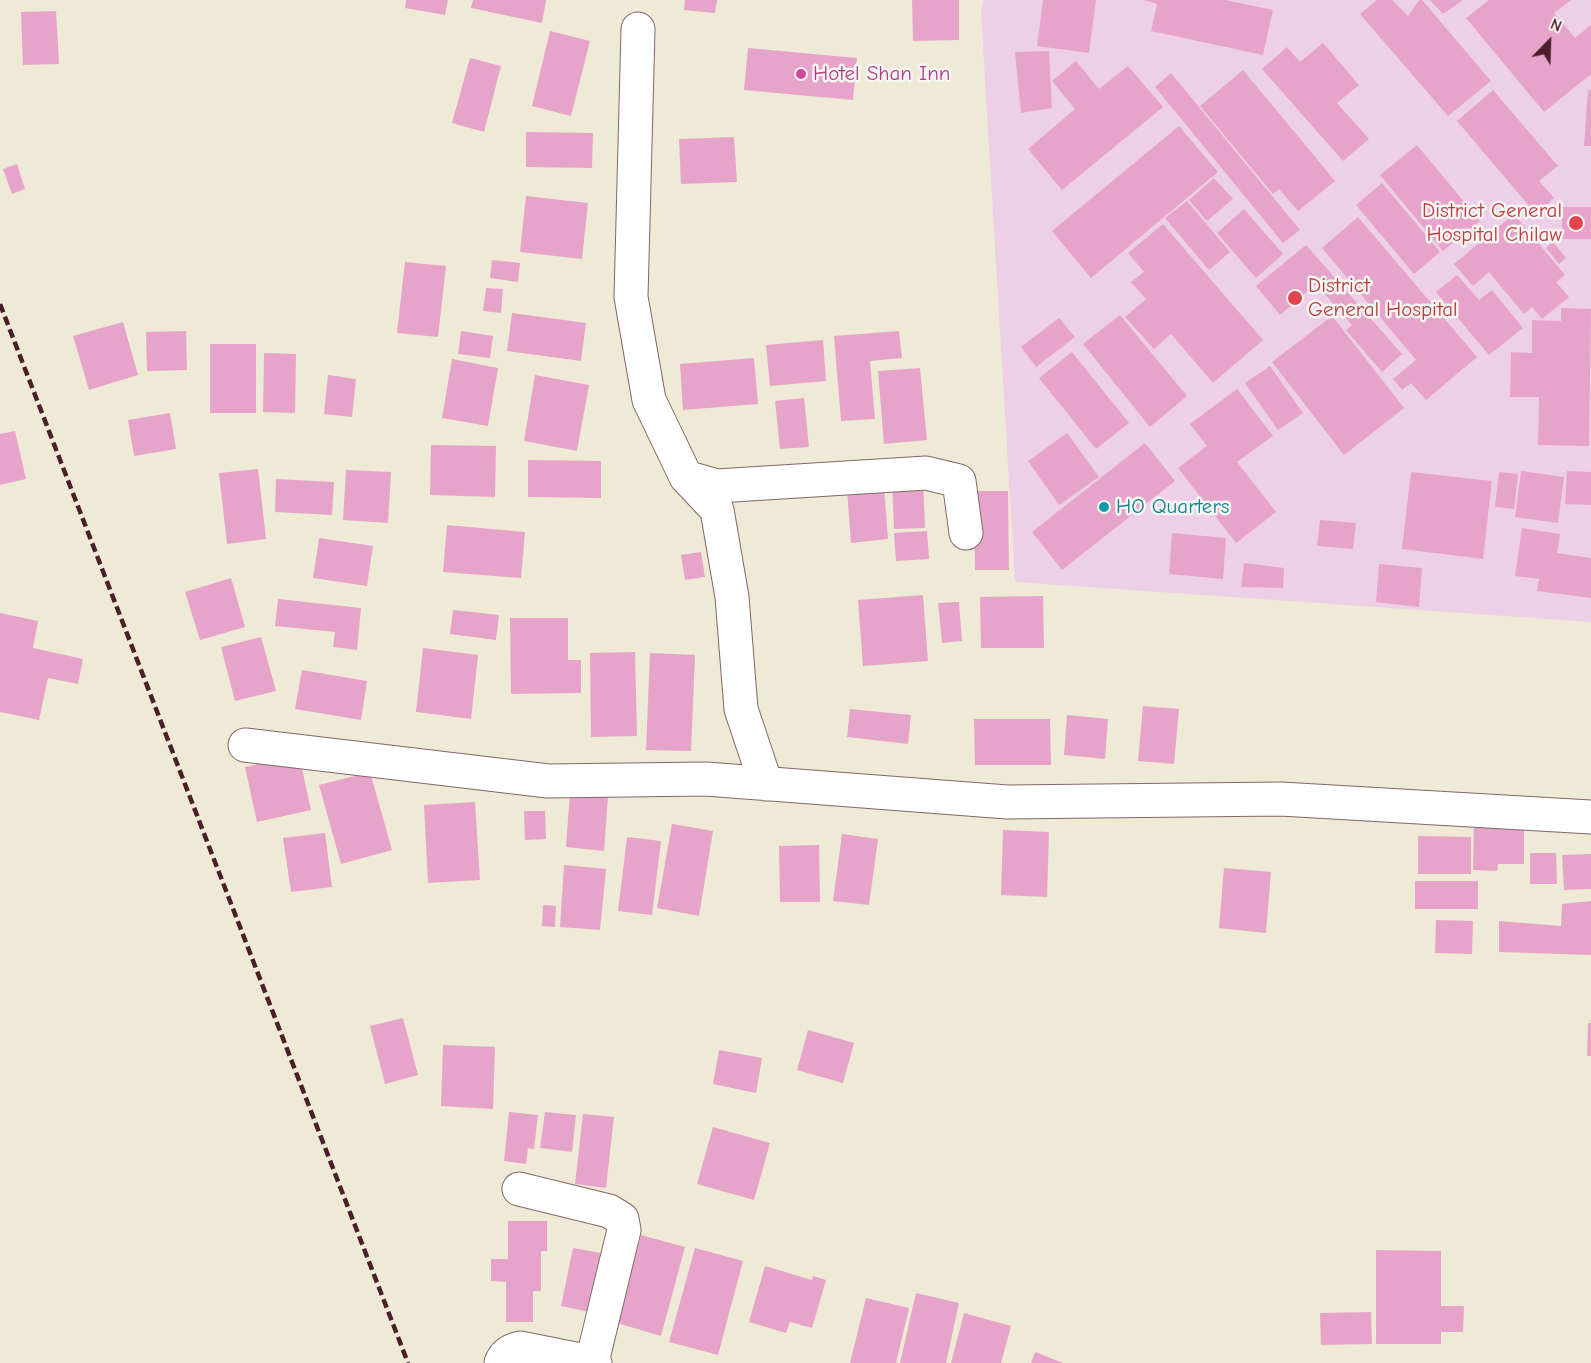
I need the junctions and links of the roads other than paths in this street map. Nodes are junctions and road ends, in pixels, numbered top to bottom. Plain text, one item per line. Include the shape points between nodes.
1 (638, 29) dead end
2 (686, 477) junction
3 (966, 533) dead end
4 (245, 745) dead end
5 (766, 784) junction
6 (1591, 817) edge
7 (519, 1189) dead end
8 (501, 1363) edge
9 (594, 1363) edge

1 - 2 street via 631,297 649,400
2 - 3 street via 717,486 926,473 959,481
2 - 5 street via 717,510 732,597 741,709
4 - 5 street via 548,782 706,779
5 - 6 street via 1007,802 1281,799
7 - 9 street via 609,1211 622,1219 624,1230
8 - 9 street via 512,1350 520,1348

